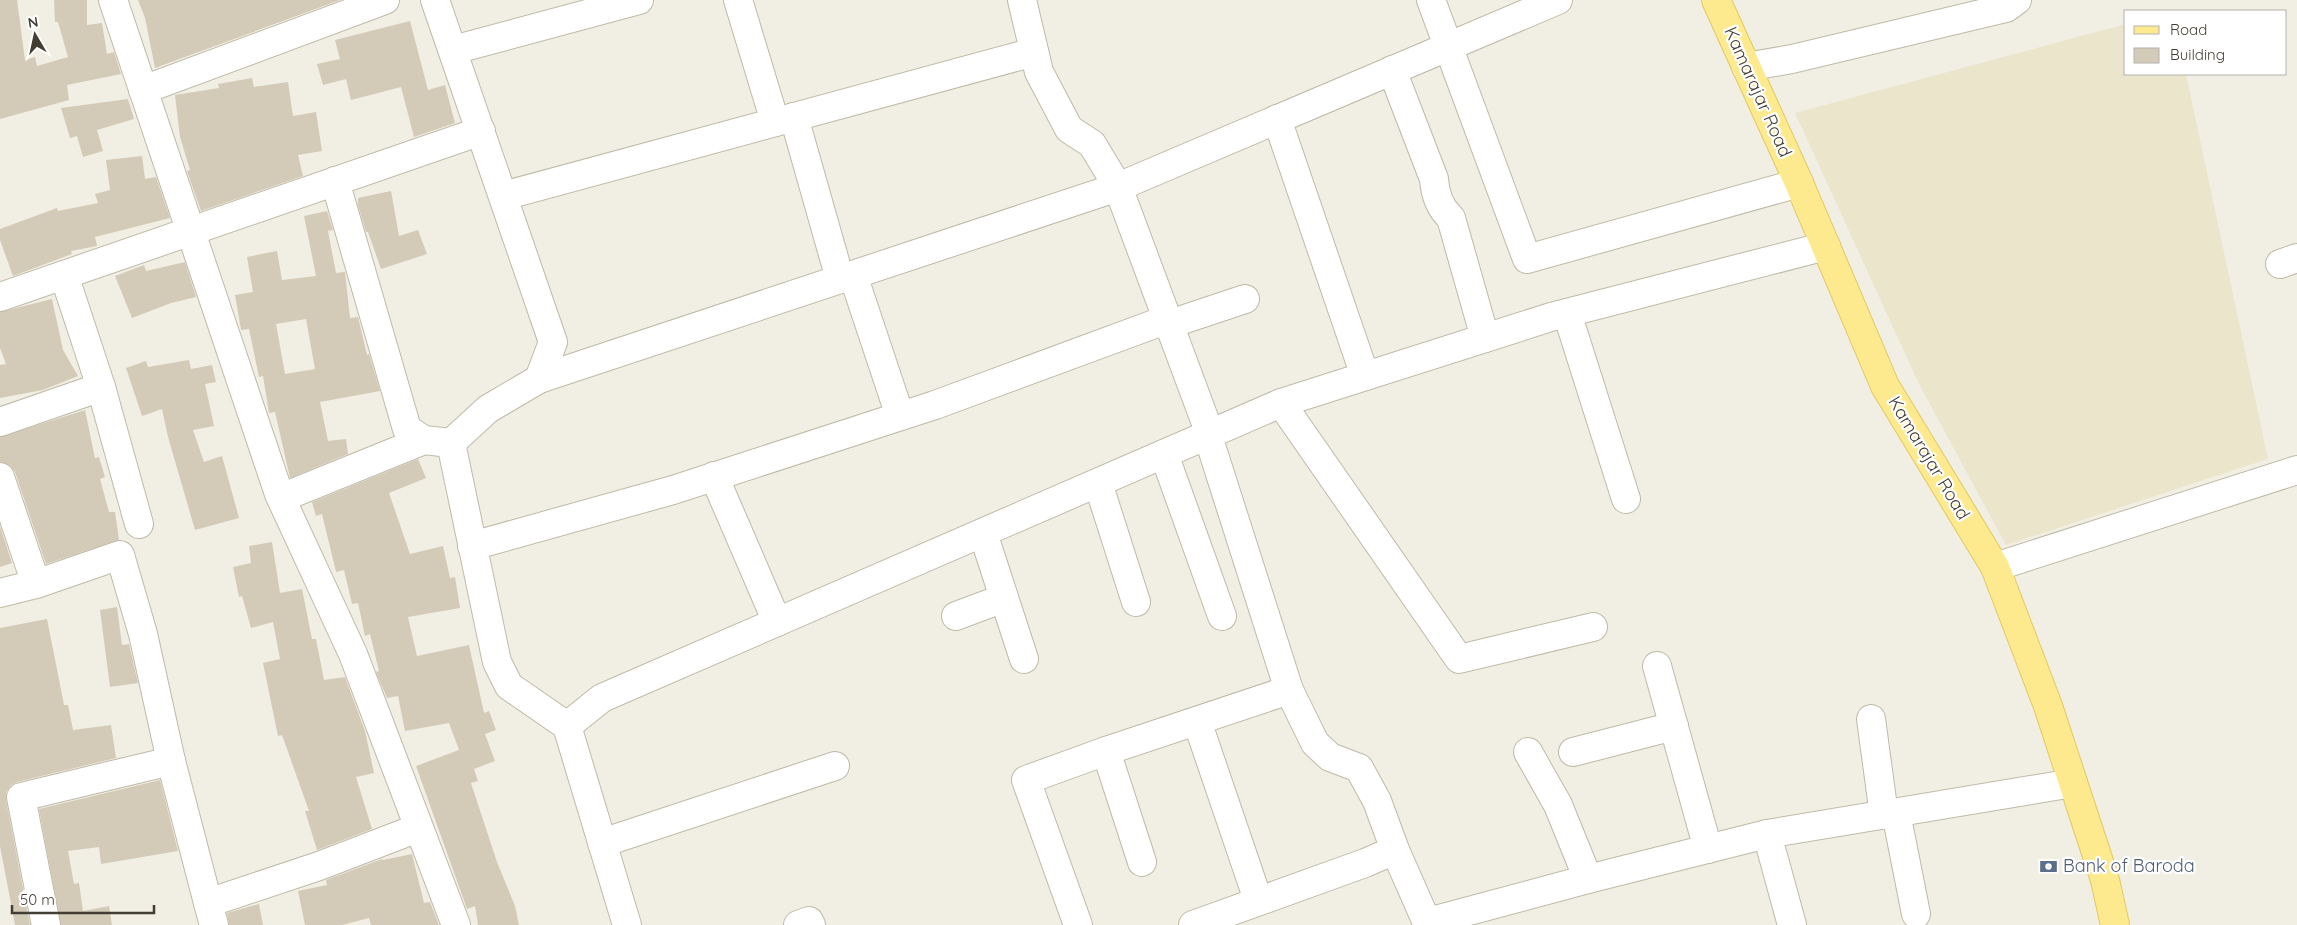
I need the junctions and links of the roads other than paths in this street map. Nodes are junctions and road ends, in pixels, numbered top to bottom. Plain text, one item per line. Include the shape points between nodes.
1 (113, 0) edge
2 (385, 0) edge
3 (435, 0) edge
4 (639, 0) edge
5 (738, 0) edge
6 (1022, 0) edge
7 (1431, 0) edge
8 (1558, 0) edge
9 (1716, 0) edge
10 (2017, 0) edge
11 (1448, 47) junction
12 (453, 50) junction
13 (1034, 52) junction
14 (1746, 66) junction
15 (1392, 70) junction
16 (143, 90) junction
17 (1277, 119) junction
18 (784, 120) junction
19 (481, 131) junction
20 (335, 181) junction
21 (1799, 182) junction
22 (1118, 187) junction
23 (503, 196) junction
24 (191, 232) junction
25 (1826, 246) junction
26 (64, 275) junction
27 (846, 277) junction
28 (0, 297) edge
29 (1245, 299) dead end
30 (1567, 313) junction
31 (1169, 321) junction
32 (1485, 338) junction
33 (1365, 376) junction
34 (539, 379) junction
35 (101, 387) junction
36 (1280, 403) junction
37 (900, 416) junction
38 (0, 422) edge
39 (1209, 435) junction
40 (424, 440) junction
41 (451, 443) junction
42 (1164, 454) junction
43 (2297, 470) edge
44 (714, 476) junction
45 (0, 477) edge
46 (1098, 483) junction
47 (281, 498) junction
48 (1626, 498) dead end
49 (139, 524) dead end
50 (983, 533) junction
51 (472, 546) junction
52 (1995, 567) junction
53 (36, 584) junction
54 (0, 593) edge
55 (1004, 598) junction
56 (1136, 602) dead end
57 (956, 616) dead end
58 (1222, 616) dead end
59 (777, 622) junction
60 (1593, 627) dead end
61 (1024, 659) dead end
62 (1656, 666) dead end
63 (1289, 690) junction
64 (1871, 719) dead end
65 (1197, 721) junction
66 (566, 726) junction
67 (1674, 726) junction
68 (1106, 751) junction
69 (1528, 752) dead end
70 (1573, 752) dead end
71 (171, 761) junction
72 (835, 766) dead end
73 (2074, 783) junction
74 (1890, 814) junction
75 (418, 828) junction
76 (1767, 834) junction
77 (602, 843) junction
78 (1708, 849) junction
79 (1395, 850) junction
80 (1142, 862) dead end
81 (1588, 879) junction
82 (1258, 900) junction
83 (211, 914) edge
84 (1916, 914) dead end
85 (1428, 923) edge
86 (46, 925) edge
87 (456, 925) edge
88 (627, 925) edge
89 (798, 925) edge
90 (811, 925) edge
91 (1078, 925) edge
92 (1193, 925) edge
93 (1792, 925) edge
94 (2114, 925) edge

1 - 16 street
2 - 16 street
3 - 12 street
4 - 12 street
5 - 18 street
6 - 13 street
7 - 11 street
8 - 11 street
9 - 14 main road, Kamarajar Road
10 - 14 street via 2006,8 1792,59
11 - 15 street
11 - 21 street via 1527,259
12 - 19 street
13 - 18 street
13 - 22 street via 1039,72 1069,129 1092,144
14 - 21 main road, Kamarajar Road
15 - 17 street
15 - 32 street via 1434,179 1435,192 1444,212 1452,218
16 - 24 street
17 - 22 street
17 - 33 street
18 - 23 street
18 - 27 street
19 - 20 street
19 - 23 street
20 - 24 street
20 - 40 street via 407,429
21 - 25 main road, Kamarajar Road
22 - 27 street
22 - 31 street
23 - 34 street via 553,342
24 - 26 street
24 - 47 street
25 - 30 street
25 - 52 main road, Kamarajar Road via 1885,386
26 - 28 street
26 - 35 street
27 - 34 street
27 - 37 street
29 - 31 street
30 - 32 street
30 - 48 street
31 - 37 street
31 - 39 street
32 - 33 street
33 - 36 street
34 - 41 street via 488,409
35 - 38 street
35 - 49 street
36 - 39 street
36 - 60 street via 1459,659
37 - 44 street
39 - 42 street
39 - 63 street
40 - 41 street
40 - 47 street
41 - 51 street
42 - 46 street
42 - 58 street
43 - 52 street
44 - 51 street
44 - 59 street
45 - 53 street
46 - 50 street
46 - 56 street
47 - 75 street via 353,654
50 - 55 street
50 - 59 street
51 - 66 street via 497,662 509,686
52 - 73 main road, Kamarajar Road
53 - 54 street
53 - 71 street via 120,555 143,634
55 - 57 street
55 - 61 street
59 - 66 street via 602,698
62 - 67 street
63 - 65 street
63 - 79 street via 1315,743 1330,756 1359,768 1377,801
64 - 74 street
65 - 68 street
65 - 82 street
66 - 77 street
67 - 70 street
67 - 78 street
68 - 80 street
68 - 91 street via 1026,780
69 - 81 street via 1558,805
71 - 83 street
71 - 86 street via 21,797
72 - 77 street
73 - 74 street
73 - 94 main road, Kamarajar Road via 2105,880
74 - 76 street
74 - 84 street
75 - 83 street via 319,866
75 - 87 street
76 - 78 street
76 - 93 street
77 - 88 street
78 - 81 street
79 - 82 street
79 - 85 street
81 - 85 street
82 - 92 street
89 - 90 street via 809,921

